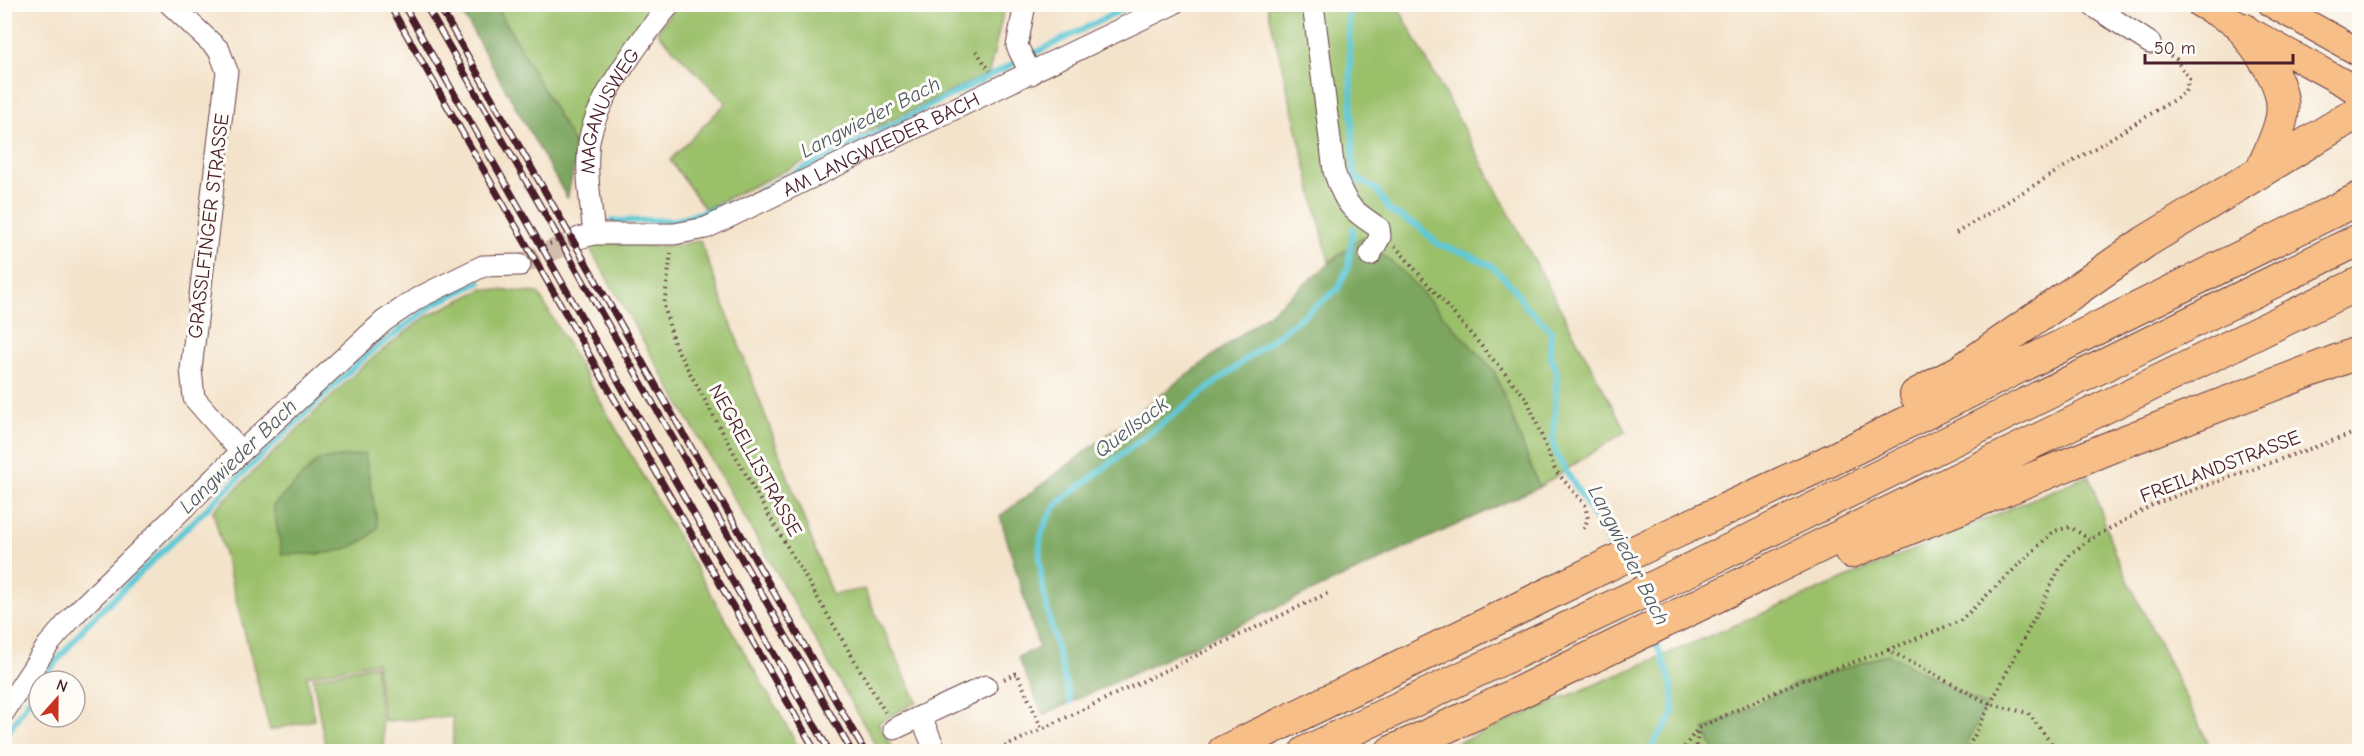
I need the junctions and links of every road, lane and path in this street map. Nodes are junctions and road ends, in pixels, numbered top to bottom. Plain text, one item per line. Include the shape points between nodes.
1 (170, 4) edge
2 (670, 4) edge
3 (1026, 4) edge
4 (1313, 4) edge
5 (2090, 4) edge
6 (2200, 4) edge
7 (2272, 4) edge
8 (1163, 7) edge
9 (2243, 29) junction
10 (2150, 43) joint
11 (976, 51) dead end
12 (2360, 53) edge
13 (1026, 63) junction
14 (985, 65) dead end
15 (2360, 92) edge
16 (2360, 111) edge
17 (2262, 169) junction
18 (2360, 198) edge
19 (1379, 228) junction
20 (674, 234) junction
21 (1956, 234) dead end
22 (580, 236) junction
23 (2360, 239) edge
24 (1370, 255) dead end
25 (523, 260) joint
26 (2360, 283) edge
27 (2360, 352) edge
28 (2360, 431) edge
29 (241, 452) junction
30 (1817, 467) junction
31 (1583, 530) dead end
32 (2091, 539) junction
33 (1328, 593) dead end
34 (1705, 602) junction
35 (1888, 650) junction
36 (870, 686) dead end
37 (986, 686) joint
38 (1990, 704) junction
39 (4, 712) edge
40 (921, 717) junction
41 (1698, 728) junction
42 (894, 729) dead end
43 (1042, 729) junction
44 (936, 752) edge
45 (994, 752) edge
46 (1223, 752) edge
47 (1306, 752) edge
48 (1391, 752) edge
49 (1680, 752) edge
50 (1696, 752) edge
51 (1966, 752) edge
52 (2058, 752) edge

1 - 29 street, GRASSLFINGER STRASSE via 219,50 227,71 191,369 194,398
2 - 22 street, MAGANUSWEG via 625,63 590,140
3 - 13 street via 1017,46
4 - 19 street via 1334,171 1351,209
5 - 10 street
6 - 9 main road
7 - 12 main road
8 - 13 street, AM LANGWIEDER BACH
9 - 15 main road
9 - 17 highway via 2271,70 2281,95 2282,116
10 - 21 path via 2176,59 2189,79 2185,93
11 - 14 path
13 - 20 street, AM LANGWIEDER BACH via 727,219
16 - 17 highway
17 - 30 highway via 2145,242 1960,371 1850,433
18 - 30 highway
19 - 24 street via 1380,237
19 - 31 path via 1527,399 1555,470 1585,505 1588,519
20 - 22 street, AM LANGWIEDER BACH
20 - 36 path, NEGRELLISTRASSE via 664,305 674,344 761,502
22 - 25 path
23 - 47 highway via 1679,575
25 - 29 street via 483,266 410,303 384,321
26 - 34 highway
27 - 34 highway via 2128,440 1786,579
28 - 32 path, FREILANDSTRASSE via 2154,504
29 - 39 street via 75,614 48,645
30 - 46 highway
32 - 35 path via 2070,527 2054,531 1960,621
32 - 38 path, FREILANDSTRASSE via 2072,553 2059,570
33 - 43 path
34 - 48 highway
35 - 38 path
35 - 41 path via 1797,682
37 - 40 street
37 - 43 path via 1017,673
38 - 51 path, FREILANDSTRASSE
38 - 52 path via 2028,713
40 - 42 street
40 - 44 street
41 - 49 path
41 - 50 path
43 - 45 path

